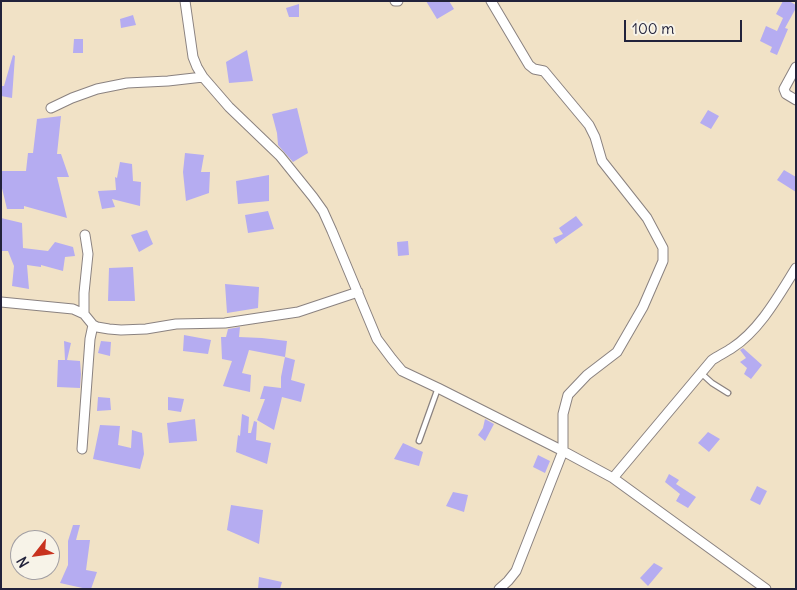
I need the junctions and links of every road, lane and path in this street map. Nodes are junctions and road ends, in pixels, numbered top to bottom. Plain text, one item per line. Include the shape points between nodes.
1 (185, 1) edge
2 (490, 1) edge
3 (796, 67) edge
4 (203, 77) junction
5 (796, 100) edge
6 (51, 108) dead end
7 (85, 235) dead end
8 (796, 268) edge
9 (358, 292) junction
10 (1, 302) edge
11 (84, 314) junction
12 (93, 325) junction
13 (700, 373) junction
14 (438, 388) junction
15 (728, 392) dead end
16 (419, 440) dead end
17 (82, 449) dead end
18 (563, 451) junction
19 (614, 478) junction
20 (499, 589) edge
21 (766, 589) edge

1 - 4 street via 193,57
2 - 18 street via 528,65 544,71 589,125 602,161 648,218 663,248 663,261 647,299 617,352 587,375 568,395 563,414
3 - 5 street via 784,89
4 - 6 street via 127,83 97,89
4 - 9 street via 280,156 313,197 323,211
7 - 11 street via 88,254
8 - 13 street via 752,331 733,348 712,360
9 - 12 street via 298,312 225,323 121,330
9 - 14 street via 377,339 392,360 402,371
10 - 11 street via 73,309
11 - 12 street
12 - 17 street
13 - 15 lane
13 - 19 street
14 - 16 lane
14 - 18 street
18 - 19 street
18 - 20 street via 516,571
19 - 21 street

